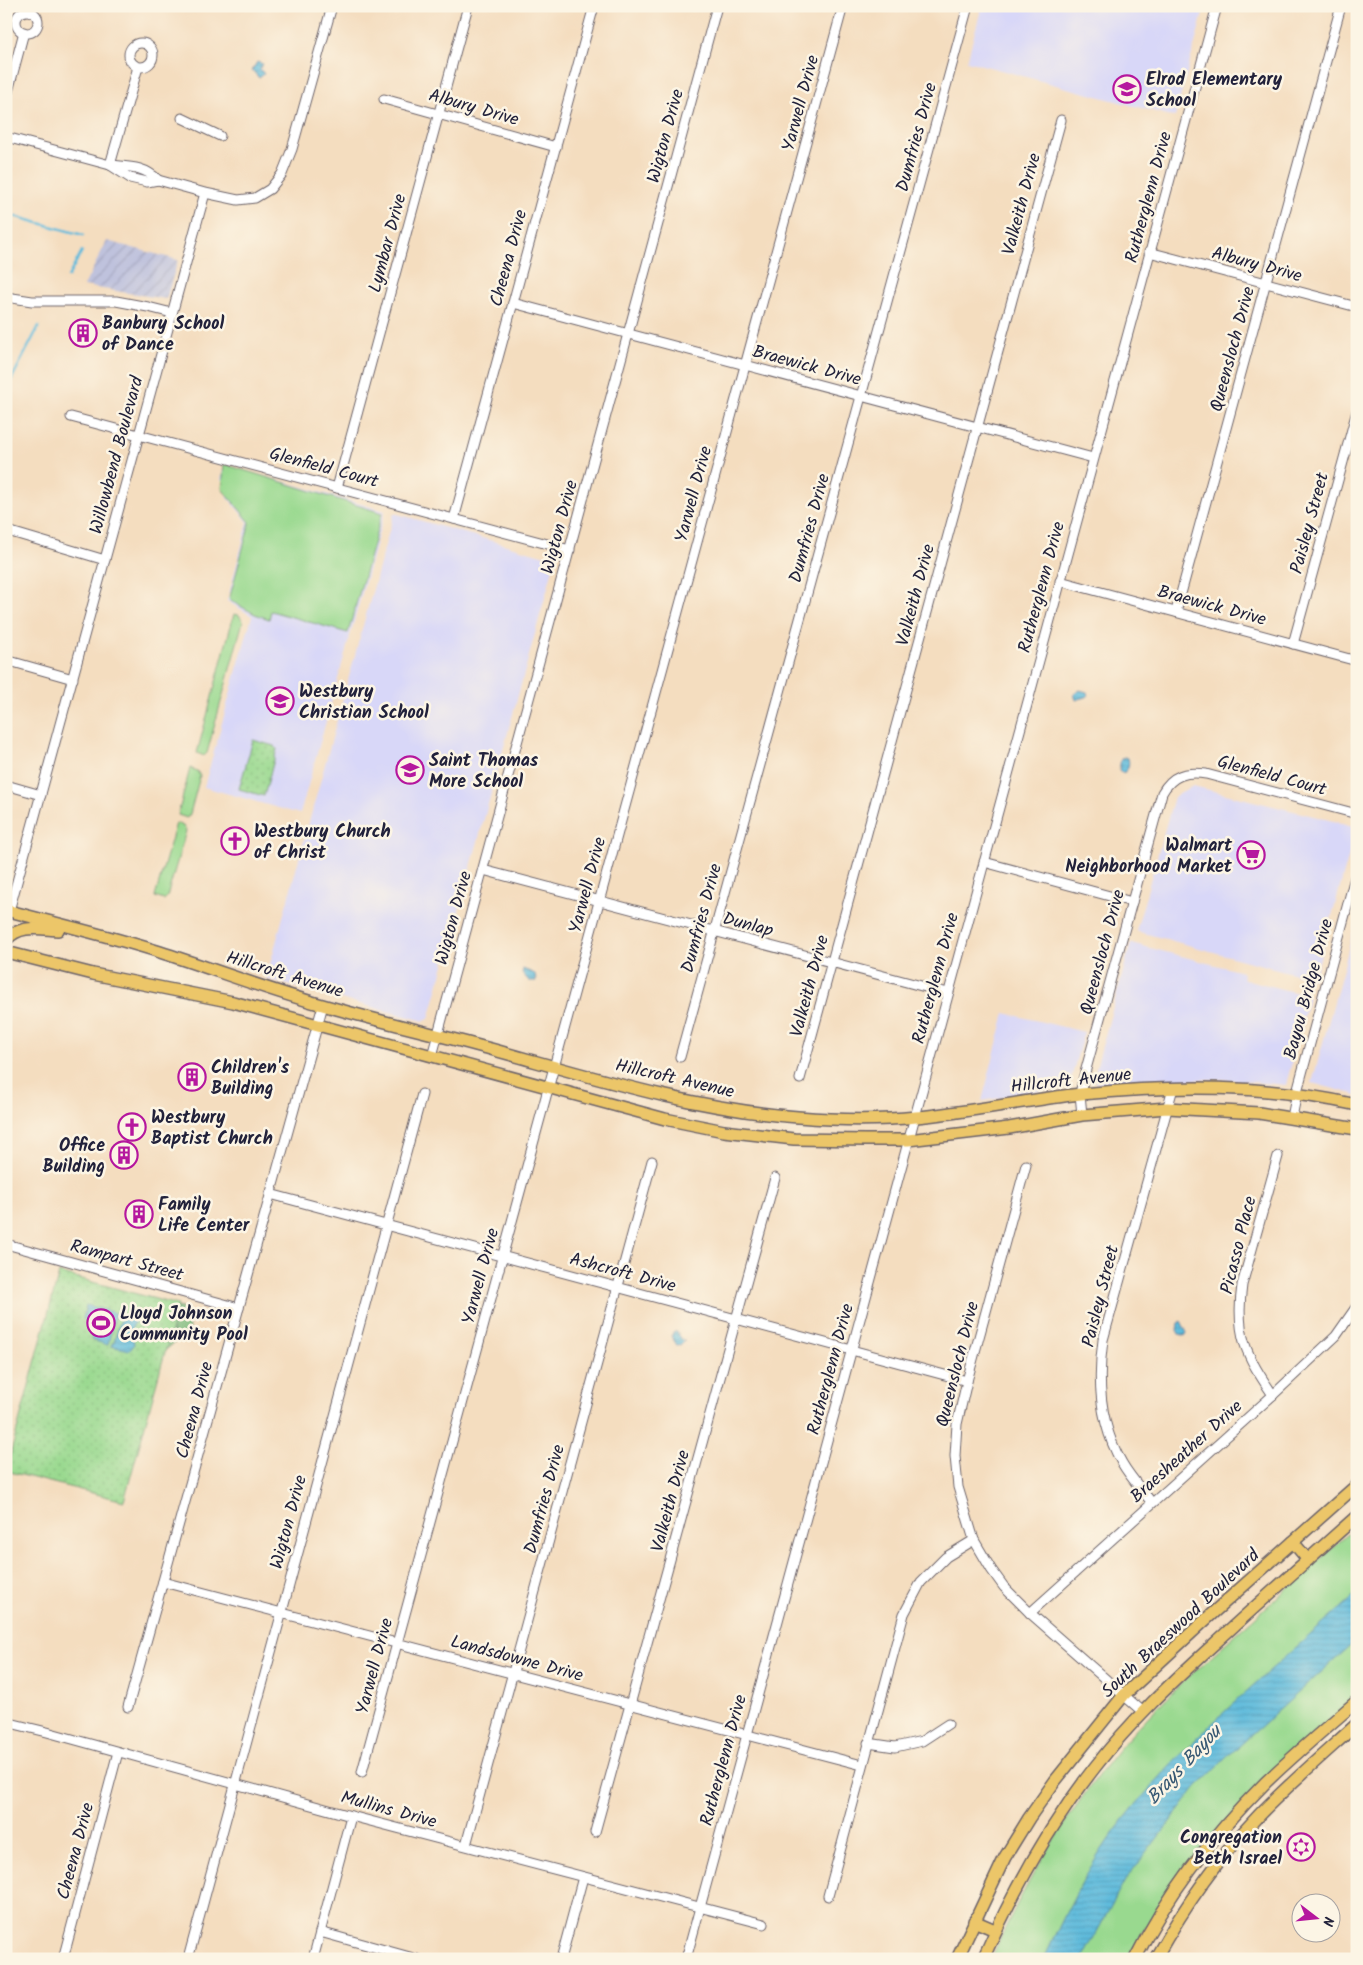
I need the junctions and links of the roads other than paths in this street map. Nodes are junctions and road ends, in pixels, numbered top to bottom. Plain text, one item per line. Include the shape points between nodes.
1 (332, 6) edge
2 (468, 6) edge
3 (594, 6) edge
4 (717, 6) edge
5 (843, 6) edge
6 (968, 6) edge
7 (1217, 6) edge
8 (1341, 6) edge
9 (24, 32) dead end
10 (138, 67) dead end
11 (384, 98) dead end
12 (6, 99) edge
13 (439, 114) junction
14 (182, 118) dead end
15 (1061, 120) dead end
16 (220, 136) dead end
17 (6, 137) edge
18 (556, 147) junction
19 (110, 165) junction
20 (205, 193) junction
21 (1149, 252) junction
22 (1266, 284) junction
23 (6, 296) edge
24 (513, 303) junction
25 (1357, 307) edge
26 (172, 314) junction
27 (628, 334) junction
28 (745, 365) junction
29 (862, 396) junction
30 (1357, 411) edge
31 (71, 416) dead end
32 (978, 427) junction
33 (139, 435) junction
34 (1093, 458) junction
35 (337, 488) junction
36 (454, 519) junction
37 (11, 532) dead end
38 (570, 550) junction
39 (105, 560) junction
40 (1060, 581) junction
41 (1176, 612) junction
42 (1293, 644) junction
43 (6, 660) edge
44 (1357, 661) edge
45 (73, 679) junction
46 (1179, 775) joint
47 (6, 785) edge
48 (41, 795) junction
49 (1357, 814) edge
50 (984, 862) junction
51 (483, 870) junction
52 (1357, 870) edge
53 (600, 900) junction
54 (1132, 902) junction
55 (7, 914) edge
56 (87, 932) junction
57 (714, 932) junction
58 (6, 940) edge
59 (6, 952) edge
60 (832, 963) junction
61 (948, 993) junction
62 (323, 1005) junction
63 (317, 1025) junction
64 (438, 1034) junction
65 (432, 1056) junction
66 (680, 1057) dead end
67 (554, 1066) junction
68 (800, 1079) dead end
69 (548, 1088) junction
70 (1173, 1088) junction
71 (1297, 1093) junction
72 (422, 1094) dead end
73 (1080, 1094) junction
74 (1357, 1105) edge
75 (1167, 1108) junction
76 (1082, 1115) junction
77 (1292, 1117) junction
78 (914, 1118) junction
79 (1357, 1129) edge
80 (908, 1140) junction
81 (1278, 1156) dead end
82 (652, 1161) dead end
83 (1026, 1165) dead end
84 (774, 1178) dead end
85 (270, 1194) junction
86 (386, 1226) junction
87 (6, 1244) edge
88 (502, 1256) junction
89 (618, 1288) junction
90 (1357, 1306) edge
91 (239, 1308) junction
92 (736, 1319) junction
93 (852, 1350) junction
94 (967, 1381) junction
95 (1273, 1395) junction
96 (1357, 1485) edge
97 (1152, 1503) junction
98 (1357, 1516) edge
99 (974, 1540) junction
100 (1293, 1542) junction
101 (1308, 1560) junction
102 (163, 1582) junction
103 (280, 1612) junction
104 (1030, 1613) junction
105 (397, 1643) junction
106 (513, 1673) junction
107 (1124, 1695) junction
108 (1357, 1701) edge
109 (631, 1704) junction
110 (128, 1707) dead end
111 (1143, 1712) junction
112 (6, 1722) edge
113 (948, 1724) dead end
114 (1357, 1724) edge
115 (746, 1735) junction
116 (1315, 1738) junction
117 (868, 1743) junction
118 (118, 1752) junction
119 (1326, 1752) junction
120 (862, 1765) junction
121 (362, 1772) dead end
122 (235, 1783) junction
123 (351, 1816) junction
124 (595, 1832) dead end
125 (466, 1845) junction
126 (583, 1877) junction
127 (828, 1896) dead end
128 (700, 1908) junction
129 (974, 1921) junction
130 (764, 1924) dead end
131 (995, 1930) junction
132 (320, 1932) junction
133 (63, 1959) edge
134 (188, 1959) edge
135 (313, 1959) edge
136 (417, 1959) edge
137 (561, 1959) edge
138 (686, 1959) edge
139 (957, 1959) edge
140 (982, 1959) edge
141 (1135, 1959) edge
142 (1155, 1959) edge

1 - 20 street via 282,174 270,189 254,198 238,200
2 - 13 street, Lymbar Drive
3 - 18 street, Cheena Drive
4 - 27 street, Wigton Drive
5 - 28 street, Yarwell Drive
6 - 29 street, Dumfries Drive
7 - 21 street, Rutherglenn Drive
8 - 22 street, Queensloch Drive
9 - 12 street
10 - 19 street
11 - 13 street, Albury Drive
13 - 18 street, Albury Drive
13 - 35 street, Lymbar Drive
14 - 16 street
15 - 32 street, Valkeith Drive
17 - 19 street
18 - 24 street, Cheena Drive
19 - 20 street via 150,172 158,180
20 - 26 street, Willowbend Boulevard
21 - 22 street, Albury Drive
21 - 34 street, Rutherglenn Drive
22 - 25 street, Albury Drive
22 - 41 street, Queensloch Drive
23 - 26 street via 32,301 116,301
24 - 27 street, Braewick Drive
24 - 36 street, Cheena Drive
26 - 33 street, Willowbend Boulevard
27 - 28 street, Braewick Drive
27 - 38 street, Wigton Drive
28 - 29 street, Braewick Drive
28 - 53 street, Yarwell Drive
29 - 32 street, Braewick Drive
29 - 57 street, Dumfries Drive
30 - 42 street, Paisley Street
31 - 33 street, Glenfield Court
32 - 34 street, Braewick Drive
32 - 60 street, Valkeith Drive
33 - 35 street, Glenfield Court
33 - 39 street, Willowbend Boulevard
34 - 40 street, Rutherglenn Drive
35 - 36 street, Glenfield Court
36 - 38 street, Glenfield Court
37 - 39 street
38 - 51 street, Wigton Drive
39 - 45 street, Willowbend Boulevard
40 - 41 street, Braewick Drive
40 - 50 street, Rutherglenn Drive
41 - 42 street, Braewick Drive
42 - 44 street, Braewick Drive
43 - 45 street
45 - 48 street, Willowbend Boulevard
46 - 49 street, Glenfield Court via 1206,774
46 - 54 street, Queensloch Drive via 1167,784 1162,793
47 - 48 street
48 - 55 street, Willowbend Boulevard
50 - 54 street
50 - 61 street, Rutherglenn Drive
51 - 53 street, Dunlap
51 - 64 street, Wigton Drive
52 - 71 street, Bayou Bridge Drive
53 - 57 street, Dunlap
53 - 67 street, Yarwell Drive
54 - 73 street, Queensloch Drive
55 - 56 main road, Hillcroft Avenue
56 - 58 main road via 30,928 16,932
56 - 62 main road, Hillcroft Avenue via 158,951
57 - 60 street, Dunlap
57 - 66 street, Dumfries Drive
59 - 63 main road, Hillcroft Avenue via 93,974 233,1002
60 - 61 street, Dunlap
60 - 68 street, Valkeith Drive
61 - 78 street, Rutherglenn Drive
62 - 63 street, Cheena Drive
62 - 64 main road, Hillcroft Avenue
63 - 65 main road, Hillcroft Avenue
63 - 85 street, Cheena Drive
64 - 65 street, Wigton Drive
64 - 67 main road, Hillcroft Avenue
65 - 69 main road, Hillcroft Avenue
67 - 69 street, Yarwell Drive
67 - 78 main road, Hillcroft Avenue via 645,1091 758,1114 803,1118
69 - 80 main road, Hillcroft Avenue via 724,1131 794,1139
69 - 88 street, Yarwell Drive
70 - 71 main road, Hillcroft Avenue via 1224,1087
70 - 73 main road, Hillcroft Avenue
70 - 75 street, Paisley Street
71 - 74 main road, Hillcroft Avenue
71 - 77 street, Bayou Bridge Drive
72 - 86 street, Wigton Drive
73 - 76 street, Queensloch Drive
73 - 78 main road, Hillcroft Avenue
75 - 76 main road, Hillcroft Avenue
75 - 77 main road, Hillcroft Avenue
75 - 97 street, Paisley Street via 1103,1340 1099,1365 1102,1405 1112,1443
76 - 80 main road, Hillcroft Avenue
77 - 79 main road, Hillcroft Avenue
78 - 80 street, Rutherglenn Drive
80 - 93 street, Rutherglenn Drive
81 - 95 street, Picasso Place via 1242,1285 1240,1303 1240,1322 1247,1353
82 - 89 street, Dumfries Drive
83 - 94 street, Queensloch Drive
84 - 92 street, Valkeith Drive
85 - 86 street, Ashcroft Drive
85 - 91 street, Cheena Drive
86 - 88 street, Ashcroft Drive
86 - 103 street, Wigton Drive
87 - 91 street, Rampart Street
88 - 89 street, Ashcroft Drive
88 - 105 street, Yarwell Drive
89 - 92 street, Ashcroft Drive
89 - 106 street, Dumfries Drive
90 - 95 street, Braesheather Drive via 1336,1336
91 - 102 street, Cheena Drive
92 - 93 street, Ashcroft Drive
92 - 109 street, Valkeith Drive
93 - 94 street, Ashcroft Drive
93 - 115 street, Rutherglenn Drive
94 - 99 street, Queensloch Drive via 957,1424 955,1456 958,1487
95 - 97 street, Braesheather Drive
96 - 100 main road, South Braeswood Boulevard
97 - 104 street, Braesheather Drive
98 - 101 main road
99 - 104 street, Queensloch Drive via 1004,1587
99 - 117 street via 946,1557 920,1582 904,1614
100 - 101 main road
100 - 107 main road, South Braeswood Boulevard
101 - 111 main road
102 - 103 street, Landsdowne Drive
102 - 110 street, Cheena Drive
103 - 105 street, Landsdowne Drive
103 - 122 street, Wigton Drive
104 - 107 street, Queensloch Drive
105 - 106 street, Landsdowne Drive
105 - 121 street, Yarwell Drive
106 - 109 street, Landsdowne Drive
106 - 125 street, Dumfries Drive
107 - 111 street, Queensloch Drive
107 - 129 main road, South Braeswood Boulevard via 1029,1818 1005,1857
108 - 116 main road
109 - 115 street, Landsdowne Drive
109 - 124 street, Valkeith Drive
111 - 131 main road via 1095,1767 1058,1818
112 - 118 street, Mullins Drive
113 - 117 street via 922,1741 895,1747
114 - 119 main road
115 - 120 street, Landsdowne Drive
115 - 128 street, Rutherglenn Drive
116 - 119 main road
116 - 141 main road via 1267,1781 1214,1839 1165,1908
117 - 120 street
118 - 122 street, Mullins Drive
118 - 133 street, Cheena Drive
119 - 142 main road via 1258,1816 1225,1854 1196,1892
120 - 127 street
122 - 123 street, Mullins Drive
122 - 134 street, Wigton Drive
123 - 125 street, Mullins Drive
123 - 132 street
125 - 126 street, Mullins Drive
126 - 128 street, Mullins Drive
126 - 137 street
128 - 130 street, Mullins Drive
128 - 138 street, Rutherglenn Drive
129 - 131 main road
129 - 139 main road, South Braeswood Boulevard
131 - 140 main road
132 - 135 street
132 - 136 street

